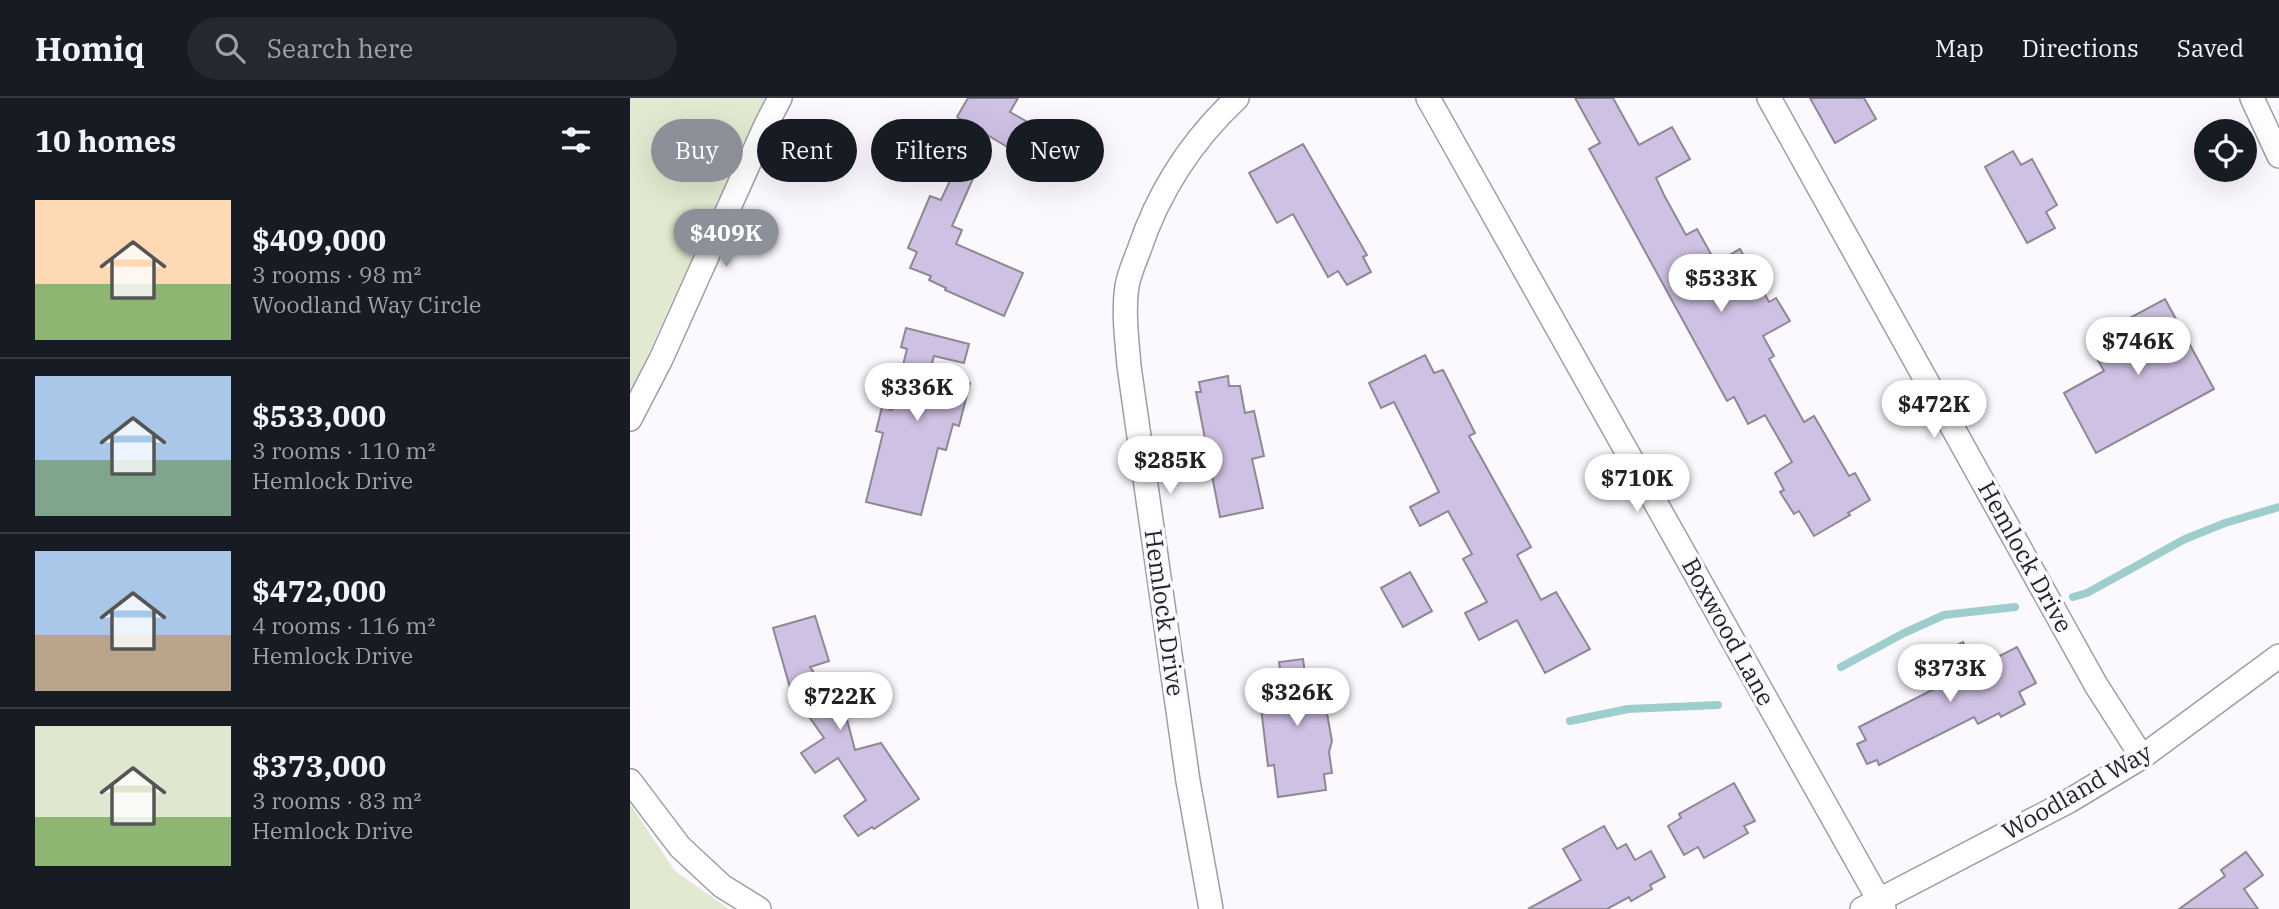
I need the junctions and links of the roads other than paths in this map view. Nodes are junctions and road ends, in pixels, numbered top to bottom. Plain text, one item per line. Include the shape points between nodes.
1 (780, 98) edge
2 (1237, 98) edge
3 (1428, 98) edge
4 (1769, 98) edge
5 (2252, 98) edge
6 (2279, 156) edge
7 (630, 419) edge
8 (2279, 656) edge
9 (2142, 757) junction
10 (630, 780) edge
11 (1875, 906) edge
12 (759, 909) edge
13 (1211, 909) edge

1 - 7 street
2 - 13 street, Hemlock Drive via 1182,159 1164,192 1127,284 1125,312 1188,782
3 - 11 street, Boxwood Lane
4 - 9 street, Hemlock Drive via 2096,685
5 - 6 street
8 - 9 street, Woodland Way
9 - 11 street, Woodland Way
10 - 12 street via 680,847 722,886

